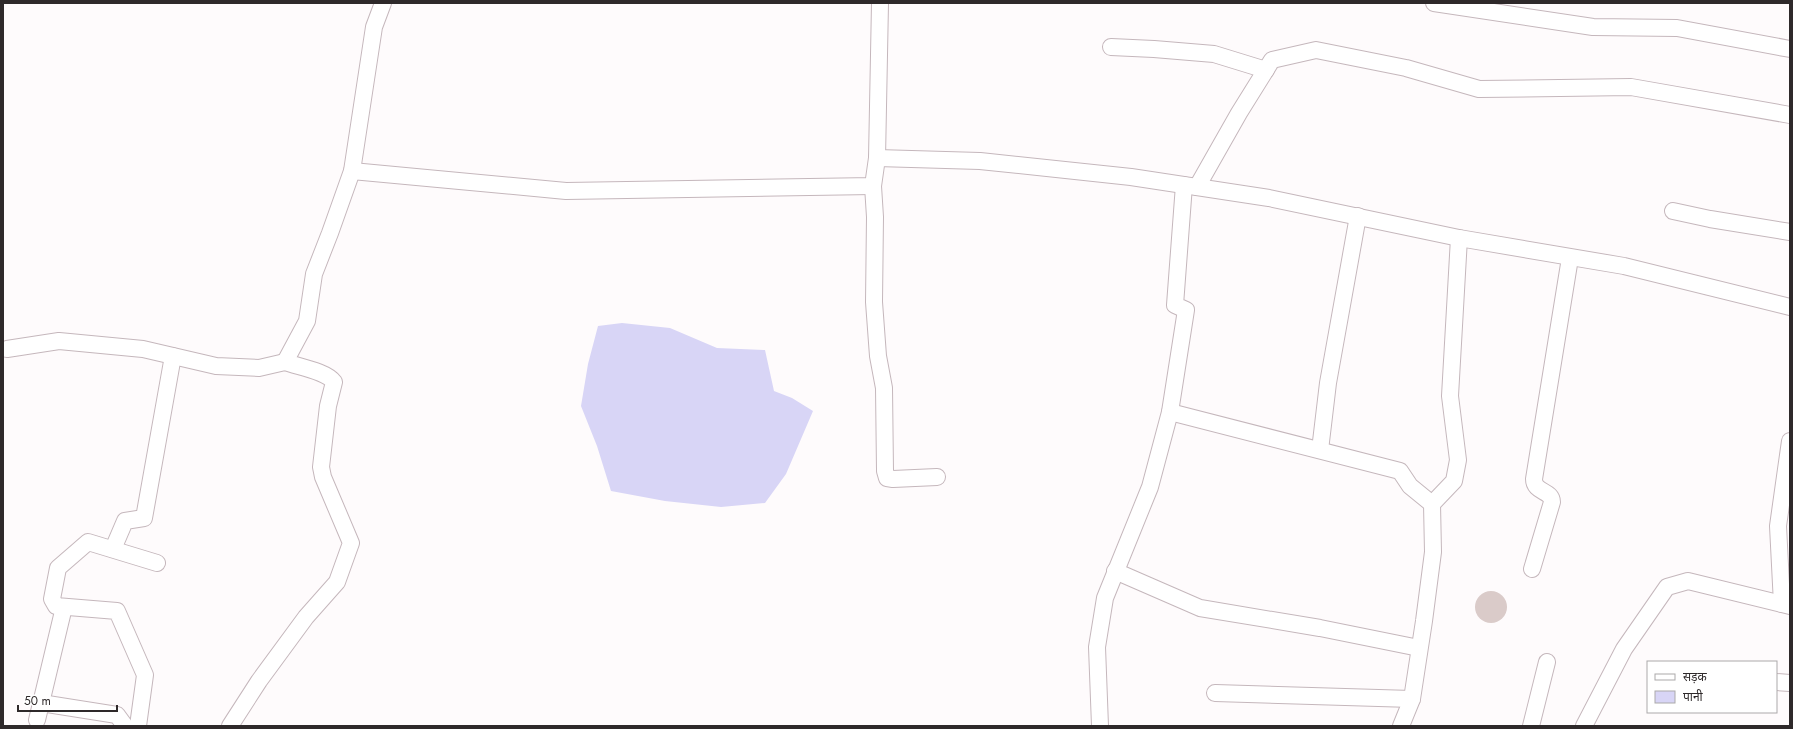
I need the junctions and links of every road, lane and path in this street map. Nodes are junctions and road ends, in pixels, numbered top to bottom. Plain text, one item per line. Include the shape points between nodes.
1 (383, 3) edge
2 (880, 3) edge
3 (1434, 3) edge
4 (1111, 47) dead end
5 (1790, 49) edge
6 (1266, 70) junction
7 (1790, 115) edge
8 (877, 158) junction
9 (352, 171) junction
10 (873, 186) junction
11 (1190, 186) junction
12 (1673, 211) dead end
13 (1358, 216) junction
14 (1790, 232) edge
15 (1459, 238) junction
16 (1570, 258) junction
17 (1790, 307) edge
18 (7, 349) dead end
19 (173, 356) junction
20 (285, 362) junction
21 (1170, 412) junction
22 (1790, 441) edge
23 (1320, 450) junction
24 (1788, 470) edge
25 (937, 477) dead end
26 (1432, 504) junction
27 (113, 549) junction
28 (157, 563) dead end
29 (1532, 569) dead end
30 (1115, 571) junction
31 (1786, 605) edge
32 (64, 607) junction
33 (1420, 648) junction
34 (1546, 662) dead end
35 (1777, 682) edge
36 (1790, 683) edge
37 (1215, 693) dead end
38 (1412, 699) junction
39 (41, 702) junction
40 (37, 720) dead end
41 (125, 726) edge
42 (138, 726) edge
43 (230, 726) edge
44 (1100, 726) edge
45 (1401, 726) edge
46 (1530, 726) edge
47 (1584, 726) edge

1 - 9 street via 374,27
2 - 8 street
3 - 5 street via 1593,27 1677,28
4 - 6 street via 1214,54
6 - 7 street via 1272,60 1316,50 1406,68 1479,89 1631,87
6 - 11 street
8 - 10 street
8 - 11 street via 980,161
9 - 10 street via 566,191
9 - 20 street via 314,274 307,321
10 - 25 street via 875,326 884,388 885,471 887,478 893,479
11 - 13 street via 1269,198
11 - 21 street via 1175,305 1186,310
12 - 14 street
13 - 15 street
13 - 23 street via 1328,383
15 - 16 street
15 - 26 street via 1450,396 1458,460 1454,481
16 - 17 street via 1624,266
16 - 29 street via 1534,479 1536,488 1550,495 1552,502
18 - 19 street via 59,341 143,349
19 - 20 street via 216,366 259,368
19 - 27 street via 144,518 125,522
20 - 43 street via 322,374 334,382 328,406 321,467 351,543 337,582 306,617
21 - 23 street
21 - 30 street via 1150,487
22 - 24 street
23 - 26 street via 1400,471 1410,486
24 - 31 street via 1778,526
26 - 33 street via 1433,552
27 - 28 street
27 - 32 street via 88,542 58,568 52,599 56,606
30 - 33 street via 1200,608
30 - 44 street via 1104,598 1097,647
31 - 47 street via 1688,581 1667,587 1624,648
32 - 39 street
32 - 42 street via 117,611 145,676
33 - 38 street
34 - 46 street
35 - 36 street
37 - 38 street
38 - 45 street
39 - 40 street
39 - 41 street via 118,715

